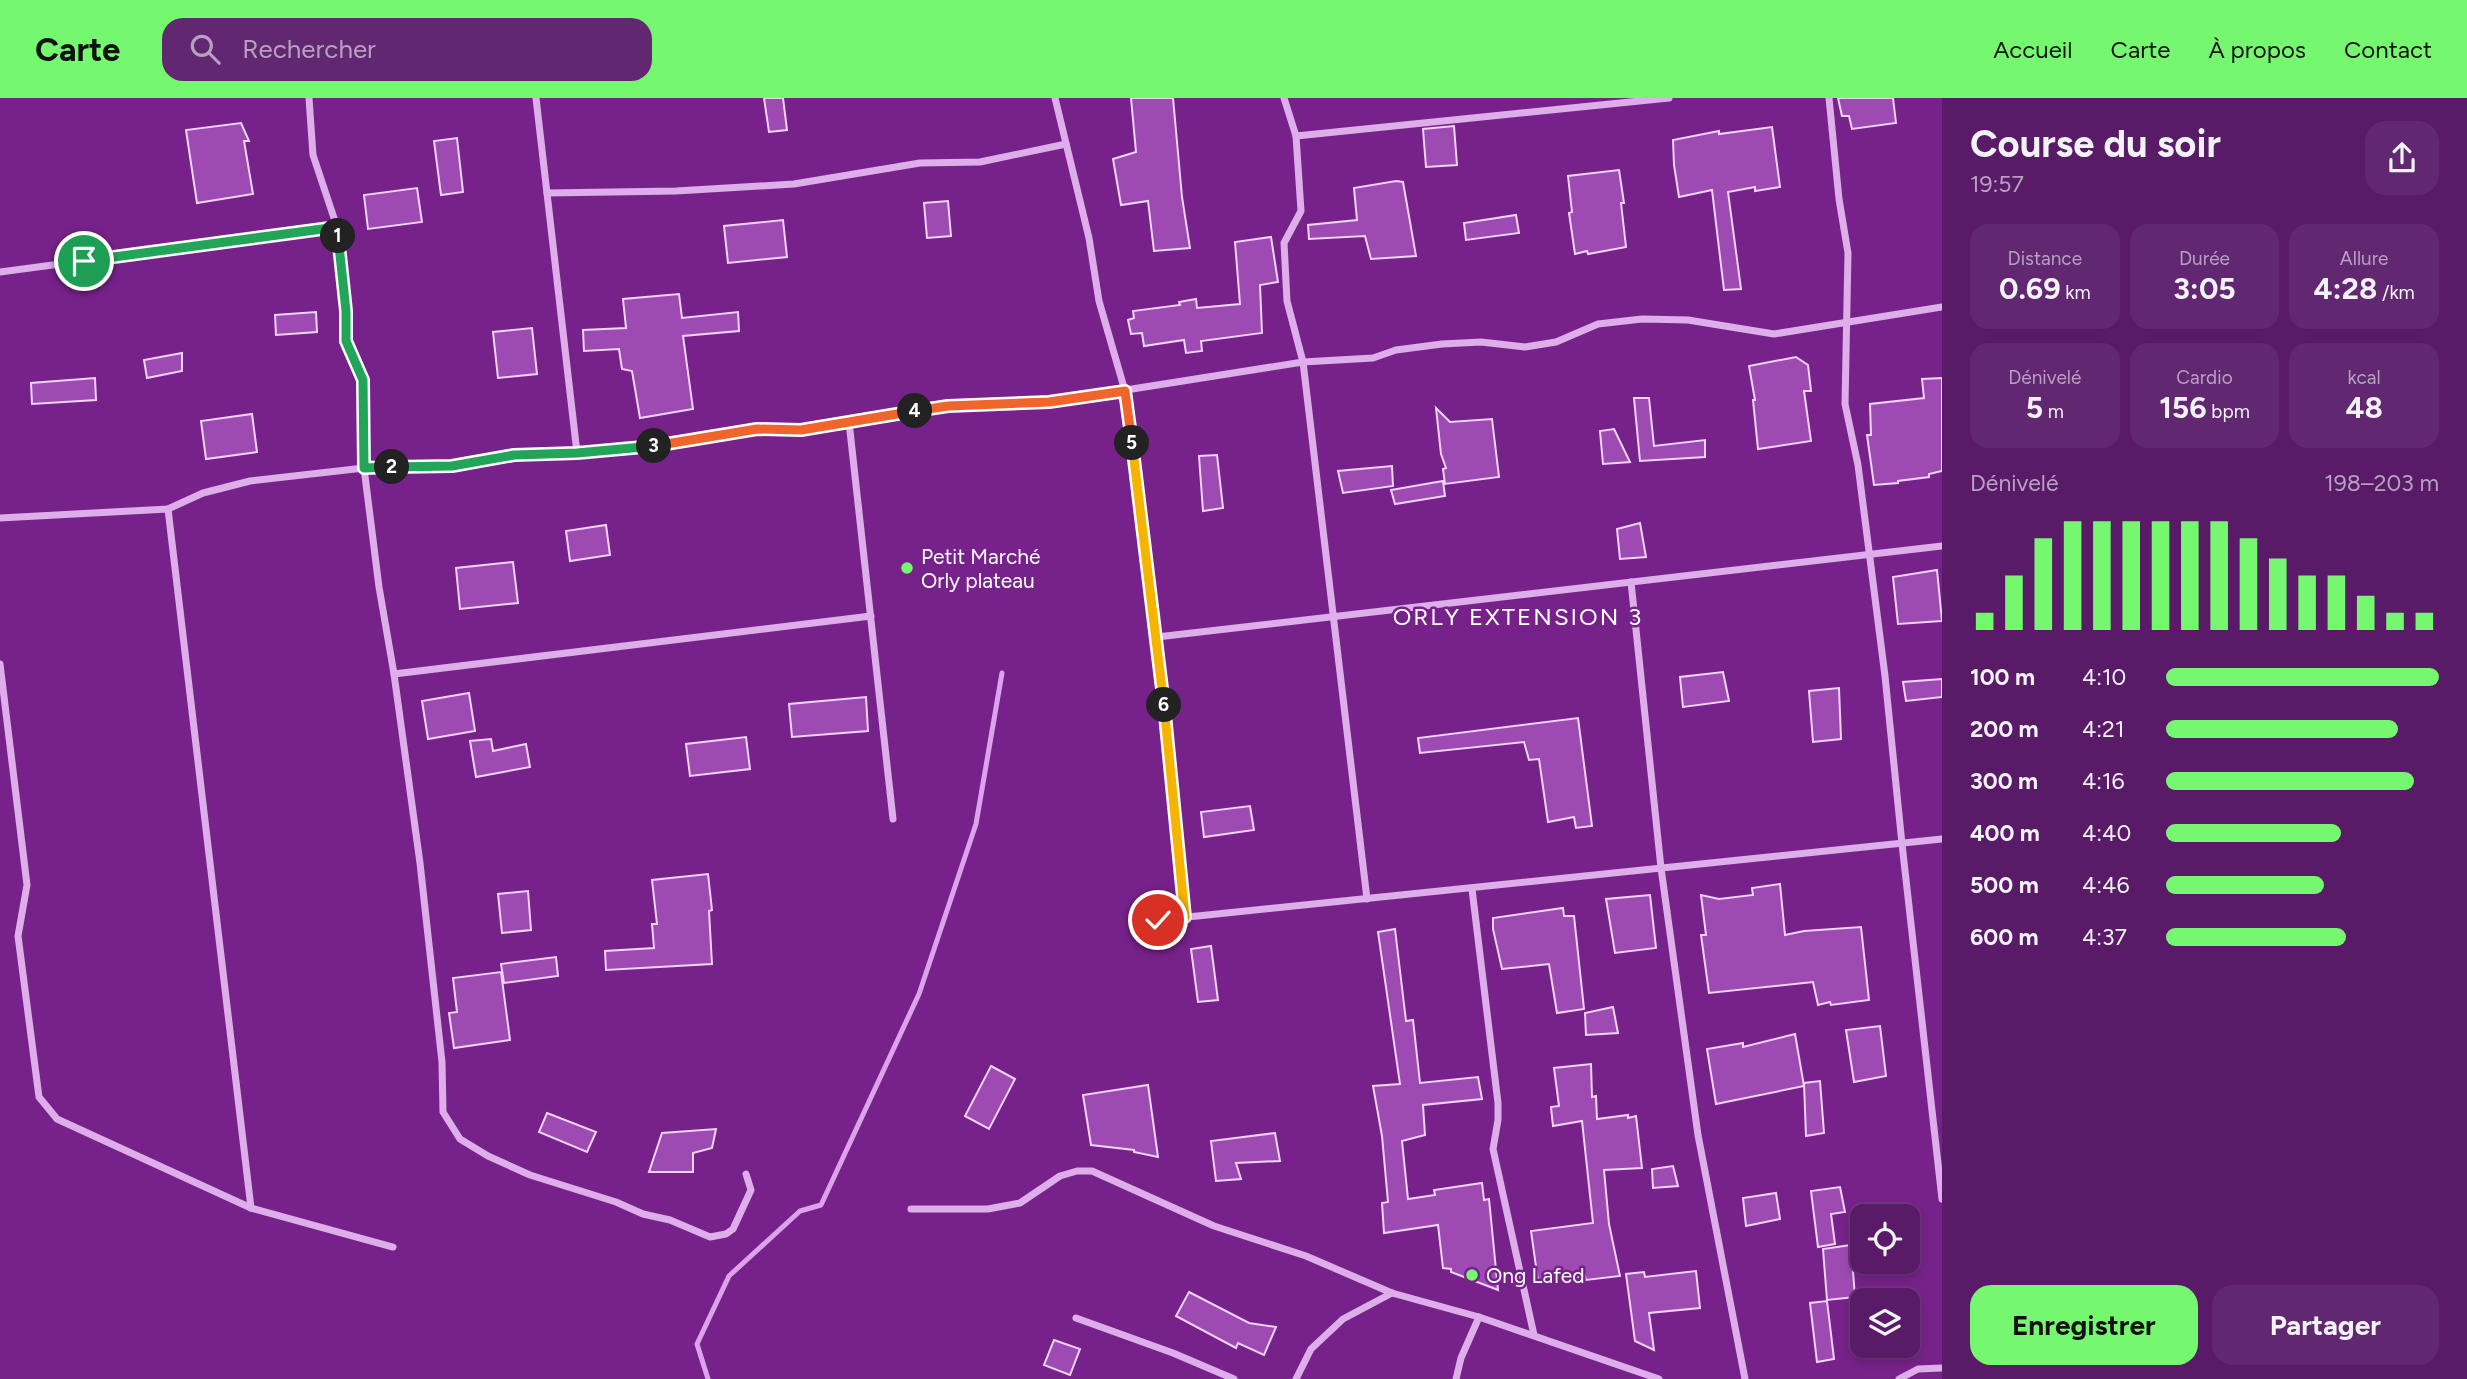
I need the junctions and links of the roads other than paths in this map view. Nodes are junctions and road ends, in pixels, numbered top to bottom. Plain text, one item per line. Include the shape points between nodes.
1 (309, 98) edge
2 (536, 98) edge
3 (1055, 98) edge
4 (1284, 98) edge
5 (1669, 98) edge
6 (1829, 98) edge
7 (1296, 136) junction
8 (1066, 144) junction
9 (547, 193) junction
10 (337, 227) junction
11 (0, 272) edge
12 (1942, 307) edge
13 (1847, 323) junction
14 (1303, 362) junction
15 (1125, 391) junction
16 (849, 422) junction
17 (577, 453) junction
18 (364, 468) junction
19 (167, 509) junction
20 (0, 518) edge
21 (1942, 546) edge
22 (1869, 554) junction
23 (1631, 582) junction
24 (871, 616) junction
25 (1334, 616) junction
26 (1157, 637) junction
27 (0, 664) edge
28 (394, 674) junction
29 (893, 819) dead end
30 (1942, 839) edge
31 (1902, 844) junction
32 (1661, 868) junction
33 (1472, 889) junction
34 (1367, 899) junction
35 (1185, 917) junction
36 (1158, 920) dead end
37 (746, 1174) dead end
38 (1942, 1199) edge
39 (251, 1208) junction
40 (911, 1209) dead end
41 (393, 1247) dead end
42 (1392, 1293) junction
43 (1479, 1317) junction
44 (1076, 1318) dead end
45 (1534, 1335) junction
46 (1942, 1368) edge
47 (1234, 1379) edge
48 (1296, 1379) edge
49 (1456, 1379) edge
50 (1659, 1379) edge
51 (1745, 1379) edge
52 (1899, 1379) edge

1 - 10 street via 313,155
2 - 9 street
3 - 8 street
4 - 7 street
5 - 7 street
6 - 13 street via 1848,253
7 - 14 street via 1301,211 1284,243 1287,301
8 - 9 street via 980,162 920,163 794,184
8 - 15 street via 1099,301
9 - 17 street
10 - 11 street
10 - 18 street via 346,341 363,380
12 - 13 street
13 - 14 street via 1774,334 1688,320 1642,319 1598,324 1556,342 1525,347 1442,344 1373,358
13 - 22 street via 1845,404
14 - 15 street
14 - 25 street
15 - 16 street via 1049,402 948,406
15 - 26 street
16 - 17 street
16 - 24 street
17 - 18 street via 514,455 452,466
18 - 19 street via 250,481 203,493
18 - 28 street
19 - 20 street
19 - 39 street
21 - 22 street
22 - 23 street
22 - 31 street
23 - 25 street
23 - 32 street
24 - 28 street
24 - 29 street
25 - 26 street
25 - 34 street
26 - 35 street
27 - 39 street via 27,885 18,936 39,1097 57,1119
28 - 37 street via 420,863 442,1062 443,1112 460,1139 530,1175 710,1237 726,1234 738,1221 751,1190
30 - 31 street
31 - 32 street
31 - 38 street
32 - 33 street
32 - 51 street via 1698,1135
33 - 34 street
33 - 45 street via 1498,1103 1493,1149
34 - 35 street
35 - 36 street
39 - 41 street
40 - 42 street via 988,1209 1020,1203 1060,1176 1092,1171 1214,1226 1306,1256
42 - 43 street
42 - 48 street via 1343,1319 1311,1349
43 - 45 street
43 - 49 street
44 - 47 street
45 - 50 street
46 - 52 street via 1918,1370

